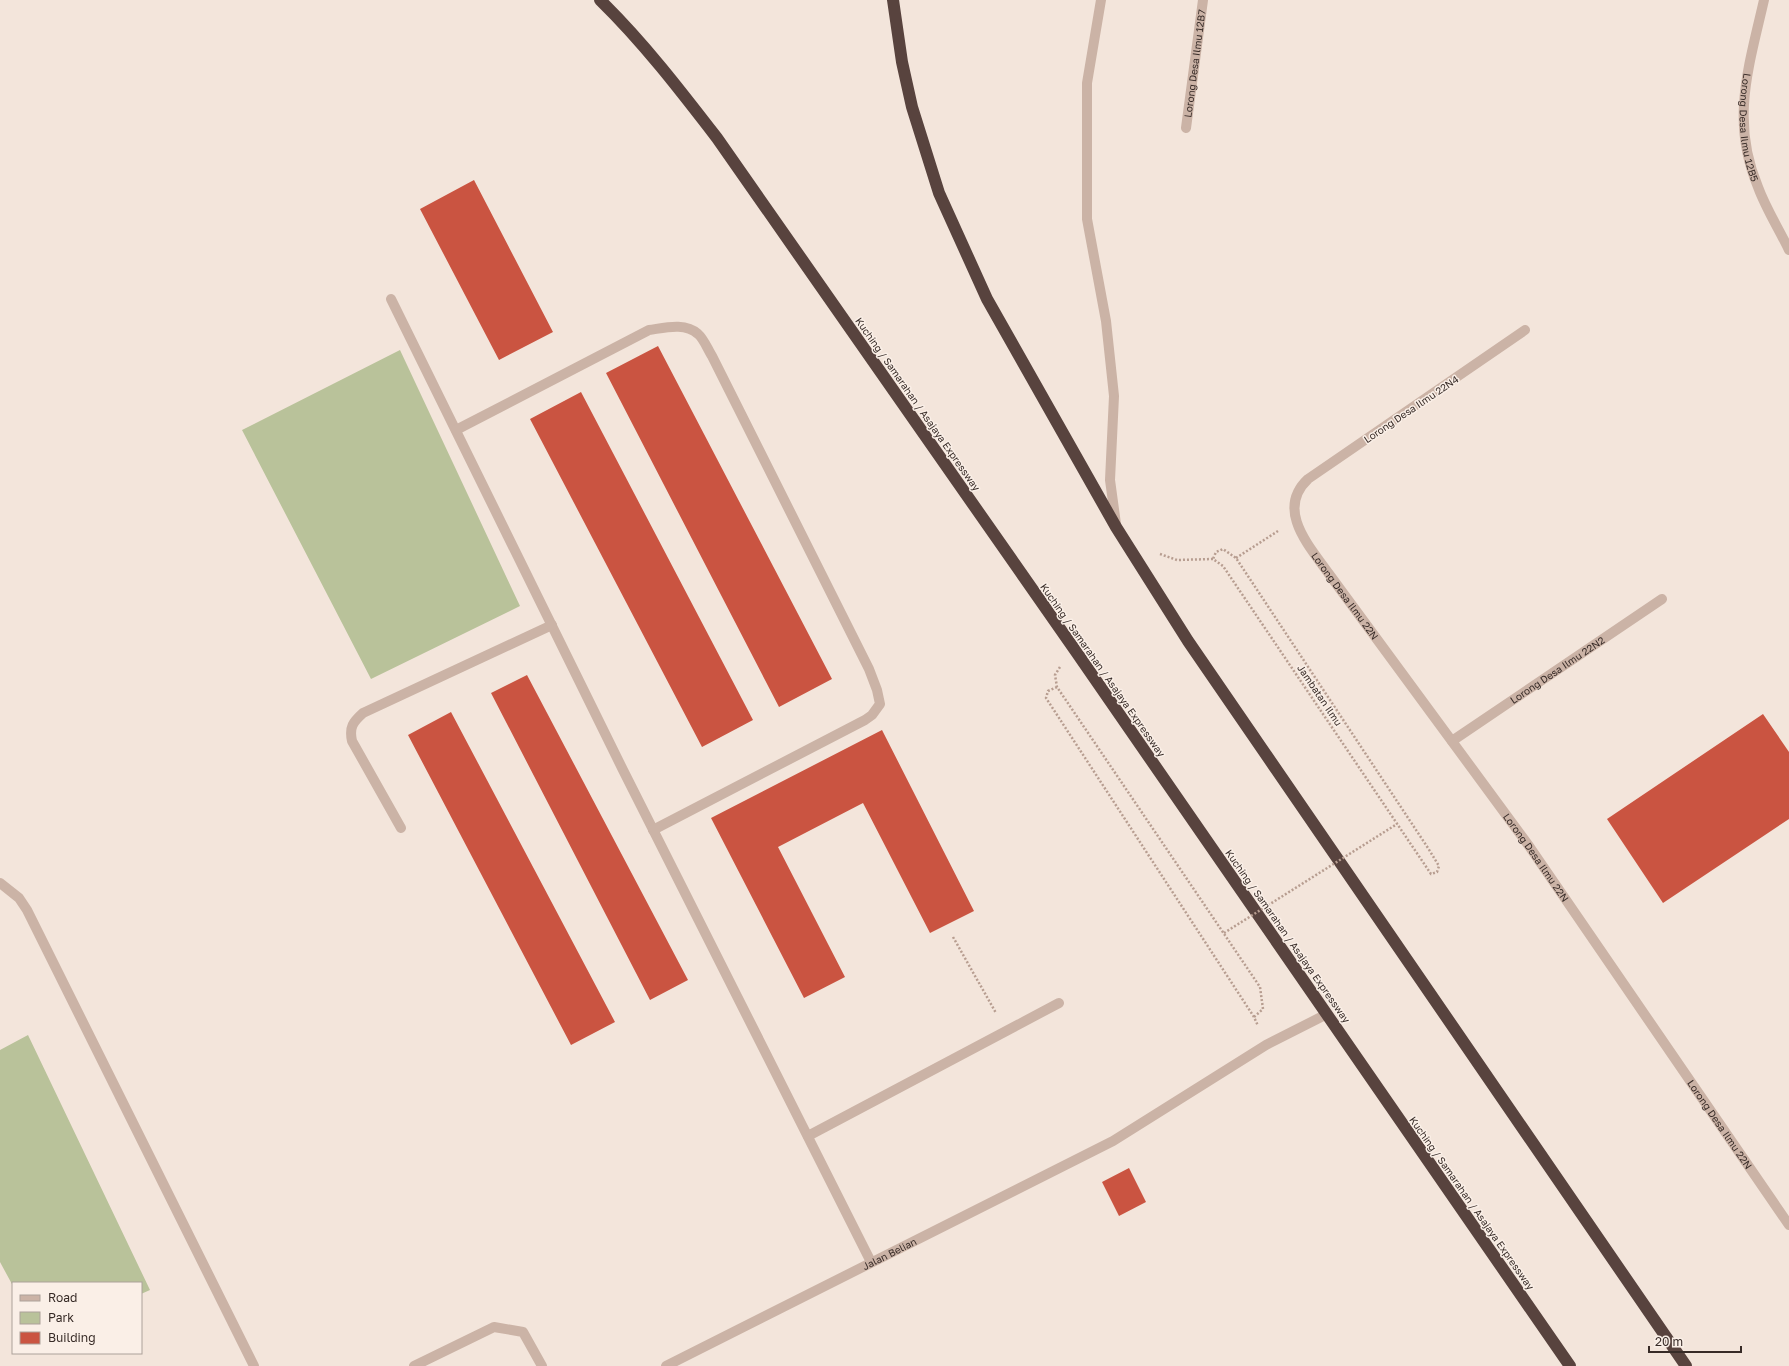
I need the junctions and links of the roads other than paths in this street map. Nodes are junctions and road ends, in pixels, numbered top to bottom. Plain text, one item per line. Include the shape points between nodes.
1 (600, 0) edge
2 (893, 0) edge
3 (1101, 0) edge
4 (1203, 0) edge
5 (1764, 0) edge
6 (1186, 128) dead end
7 (1789, 250) edge
8 (391, 299) dead end
9 (1525, 330) dead end
10 (456, 430) junction
11 (1300, 490) joint
12 (1116, 527) junction
13 (1662, 599) dead end
14 (552, 625) junction
15 (1452, 741) junction
16 (400, 828) dead end
17 (654, 830) junction
18 (0, 883) edge
19 (1058, 1003) dead end
20 (1327, 1014) junction
21 (808, 1136) junction
22 (1789, 1225) edge
23 (871, 1262) junction
24 (254, 1366) edge
25 (414, 1366) edge
26 (542, 1366) edge
27 (666, 1366) edge
28 (1570, 1366) edge
29 (1686, 1366) edge

1 - 20 highway, Kuching / Samarahan / Asajaya Expressway via 672,80 717,138
2 - 12 highway via 912,107 939,193 987,298
3 - 12 street via 1087,83 1087,219 1106,321 1114,396 1110,480
4 - 6 street, Lorong Desa Ilmu 12B7
5 - 7 street, Lorong Desa Ilmu 12B5 via 1744,91 1744,133 1758,188
8 - 10 street
9 - 11 street, Lorong Desa Ilmu 22N4 via 1308,479
10 - 14 street
10 - 17 street via 649,330 675,327 689,329 699,335 712,356 865,662 880,704 869,718
11 - 15 street, Lorong Desa Ilmu 22N via 1295,503 1295,520 1300,532
12 - 29 highway via 1192,648
13 - 15 street, Lorong Desa Ilmu 22N2
14 - 16 street via 363,713 353,722 350,732 352,741
14 - 17 street
15 - 22 street, Lorong Desa Ilmu 22N via 1529,846
17 - 21 street
18 - 24 street via 19,898 27,910
19 - 21 street
20 - 23 street, Jalan Belian via 1266,1045 1113,1141
20 - 28 highway, Kuching / Samarahan / Asajaya Expressway
21 - 23 street
23 - 27 street, Jalan Belian
25 - 26 street via 494,1327 523,1332

